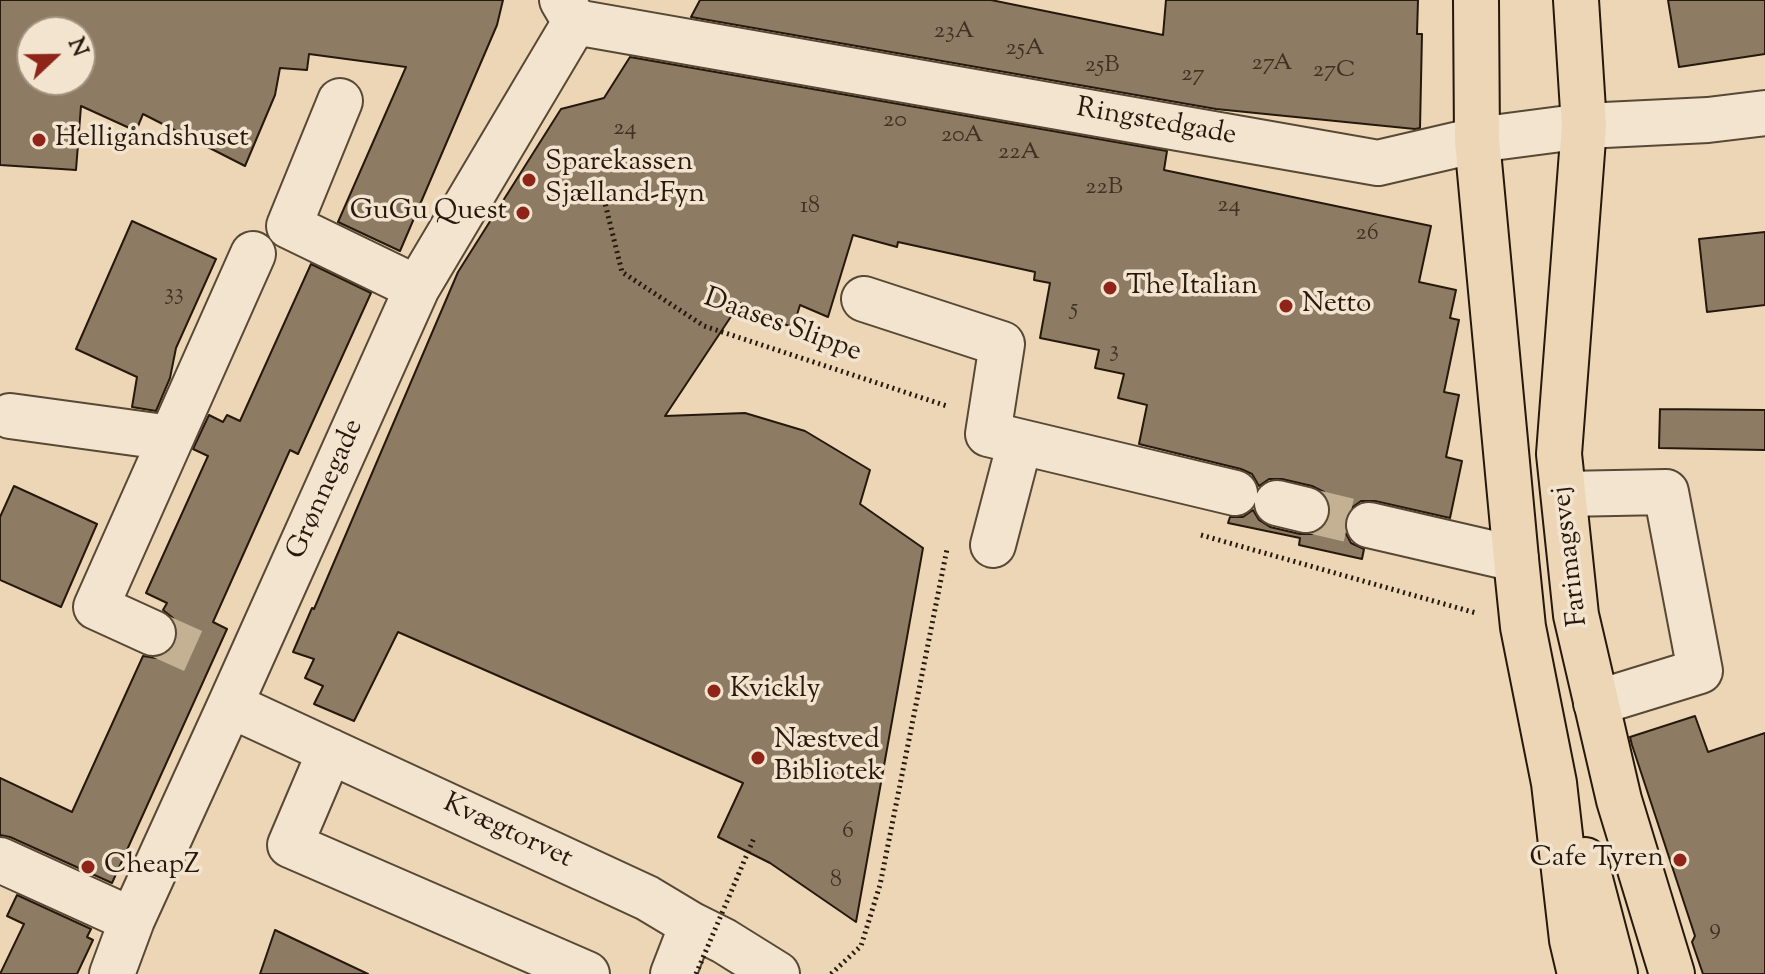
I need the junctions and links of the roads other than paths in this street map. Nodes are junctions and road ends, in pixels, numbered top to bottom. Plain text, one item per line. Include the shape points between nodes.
1 (1476, 0) edge
2 (1576, 0) edge
3 (569, 11) edge
4 (340, 101) dead end
5 (1765, 113) edge
6 (1584, 126) junction
7 (1477, 140) junction
8 (253, 254) dead end
9 (417, 288) junction
10 (864, 299) dead end
11 (10, 416) dead end
12 (171, 438) junction
13 (1020, 442) junction
14 (1235, 493) dead end
15 (1564, 494) junction
16 (1369, 525) tunnel mouth
17 (993, 545) dead end
18 (1516, 559) junction
19 (153, 633) tunnel mouth
20 (229, 679) junction
21 (1596, 703) junction
22 (330, 751) junction
23 (1554, 783) junction
24 (0, 860) edge
25 (132, 920) junction
26 (692, 925) junction
27 (112, 974) edge
28 (587, 974) edge
29 (673, 974) edge
30 (777, 974) edge
31 (1580, 974) edge
32 (1615, 974) edge
33 (1672, 974) edge

1 - 7 main road, Farimagsvej
2 - 6 main road, Farimagsvej
3 - 7 street, Ringstedgade via 1378,163
3 - 9 street, Grønnegade
4 - 9 street via 289,226
5 - 6 street, Ringstedgade
6 - 7 street, Ringstedgade
6 - 15 main road, Farimagsvej via 1559,454
7 - 18 main road, Farimagsvej
8 - 12 street
9 - 20 street, Grønnegade
10 - 13 street via 1002,344 988,434
11 - 12 street
12 - 19 street via 96,607
13 - 14 street
13 - 17 street
15 - 21 main road, Farimagsvej via 1576,615
15 - 21 street via 1666,492 1700,671
16 - 18 street
18 - 23 main road, Farimagsvej via 1523,627
20 - 22 street, Kvægtorvet
20 - 25 street, Grønnegade
21 - 33 main road, Farimagsvej via 1619,800
22 - 26 street, Kvægtorvet via 647,898
22 - 28 street via 290,845
23 - 31 main road, Farimagsvej
23 - 32 main road via 1580,841
24 - 25 street
25 - 27 street, Grønnegade
26 - 29 street
26 - 30 street, Kvægtorvet

